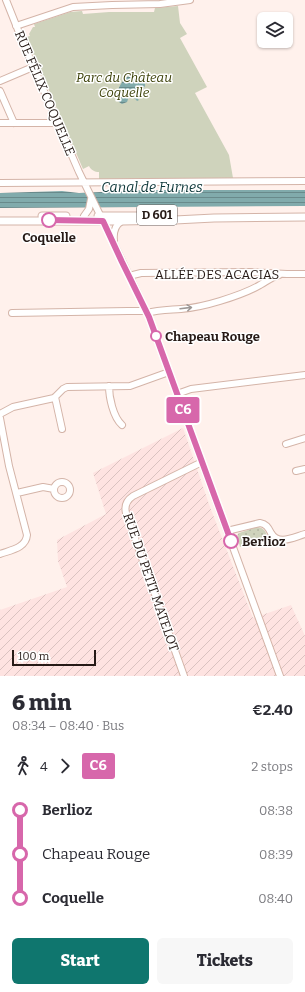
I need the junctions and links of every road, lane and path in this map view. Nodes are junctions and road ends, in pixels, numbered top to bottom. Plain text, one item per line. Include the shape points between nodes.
1 (6, 0) edge
2 (190, 0) edge
3 (117, 2) edge
4 (16, 26) junction
5 (33, 67) junction
6 (0, 81) edge
7 (0, 91) edge
8 (0, 123) edge
9 (14, 123) junction
10 (57, 123) junction
11 (305, 181) edge
12 (0, 184) edge
13 (85, 184) junction
14 (91, 197) junction
15 (100, 215) junction
16 (0, 216) edge
17 (84, 216) junction
18 (305, 217) edge
19 (214, 218) junction
20 (0, 221) edge
21 (122, 221) junction
22 (114, 244) junction
23 (262, 273) junction
24 (287, 274) junction
25 (305, 274) edge
26 (129, 276) junction
27 (263, 284) junction
28 (143, 304) junction
29 (128, 311) junction
30 (147, 312) junction
31 (12, 313) dead end
32 (169, 372) junction
33 (305, 374) edge
34 (109, 386) junction
35 (177, 394) junction
36 (56, 397) junction
37 (0, 414) edge
38 (0, 418) edge
39 (122, 425) dead end
40 (62, 429) dead end
41 (305, 438) edge
42 (286, 444) dead end
43 (202, 462) junction
44 (305, 469) edge
45 (296, 471) dead end
46 (54, 489) dead end
47 (17, 493) junction
48 (227, 531) junction
49 (305, 534) edge
50 (0, 554) edge
51 (184, 676) edge
52 (280, 676) edge

1 - 4 street, RUE FÉLIX COQUELLE
2 - 3 street via 160,4
3 - 4 street via 70,8
4 - 5 street, RUE FÉLIX COQUELLE
5 - 6 street
5 - 10 street, RUE FÉLIX COQUELLE
7 - 9 street
8 - 9 street
9 - 10 street
10 - 13 street, RUE FÉLIX COQUELLE
11 - 13 street
12 - 13 street
13 - 14 street, RUE FÉLIX COQUELLE
14 - 15 street, RUE FÉLIX COQUELLE
14 - 17 street via 91,204
15 - 17 main road, D 601
15 - 19 main road, D 601 via 179,215
15 - 20 main road, D 601
15 - 21 main road, D 601
15 - 22 street, RUE FÉLIX COQUELLE
16 - 17 main road, D 601
18 - 19 main road, D 601
19 - 21 main road, D 601
21 - 22 street via 114,232
22 - 26 street, RUE FÉLIX COQUELLE
23 - 24 street, ALLÉE DES ACACIAS
23 - 26 street, ALLÉE DES ACACIAS via 141,273
23 - 27 street via 265,277
24 - 25 street, ALLÉE DES ACACIAS
24 - 27 street via 272,277
26 - 28 street, RUE FÉLIX COQUELLE
30 -> 27 street via 211,304
28 - 29 street
28 - 30 street, RUE FÉLIX COQUELLE
29 - 30 street
29 - 31 street
30 - 32 street, RUE FÉLIX COQUELLE
32 - 34 street via 130,386
32 - 35 street, RUE FÉLIX COQUELLE
33 - 35 street via 191,388
34 - 36 street via 67,387
34 - 39 street via 116,417
35 - 43 street, RUE FÉLIX COQUELLE
36 - 37 street via 13,407
36 - 40 street
38 - 47 street
41 - 42 street
43 - 48 street, RUE FÉLIX COQUELLE
43 - 51 street, RUE DU PETIT MATELOT via 134,496 125,506
44 - 45 street
46 - 47 street via 43,487
47 - 50 street via 27,538 20,547
48 - 49 street via 260,522 279,540
48 - 52 street, RUE FÉLIX COQUELLE

